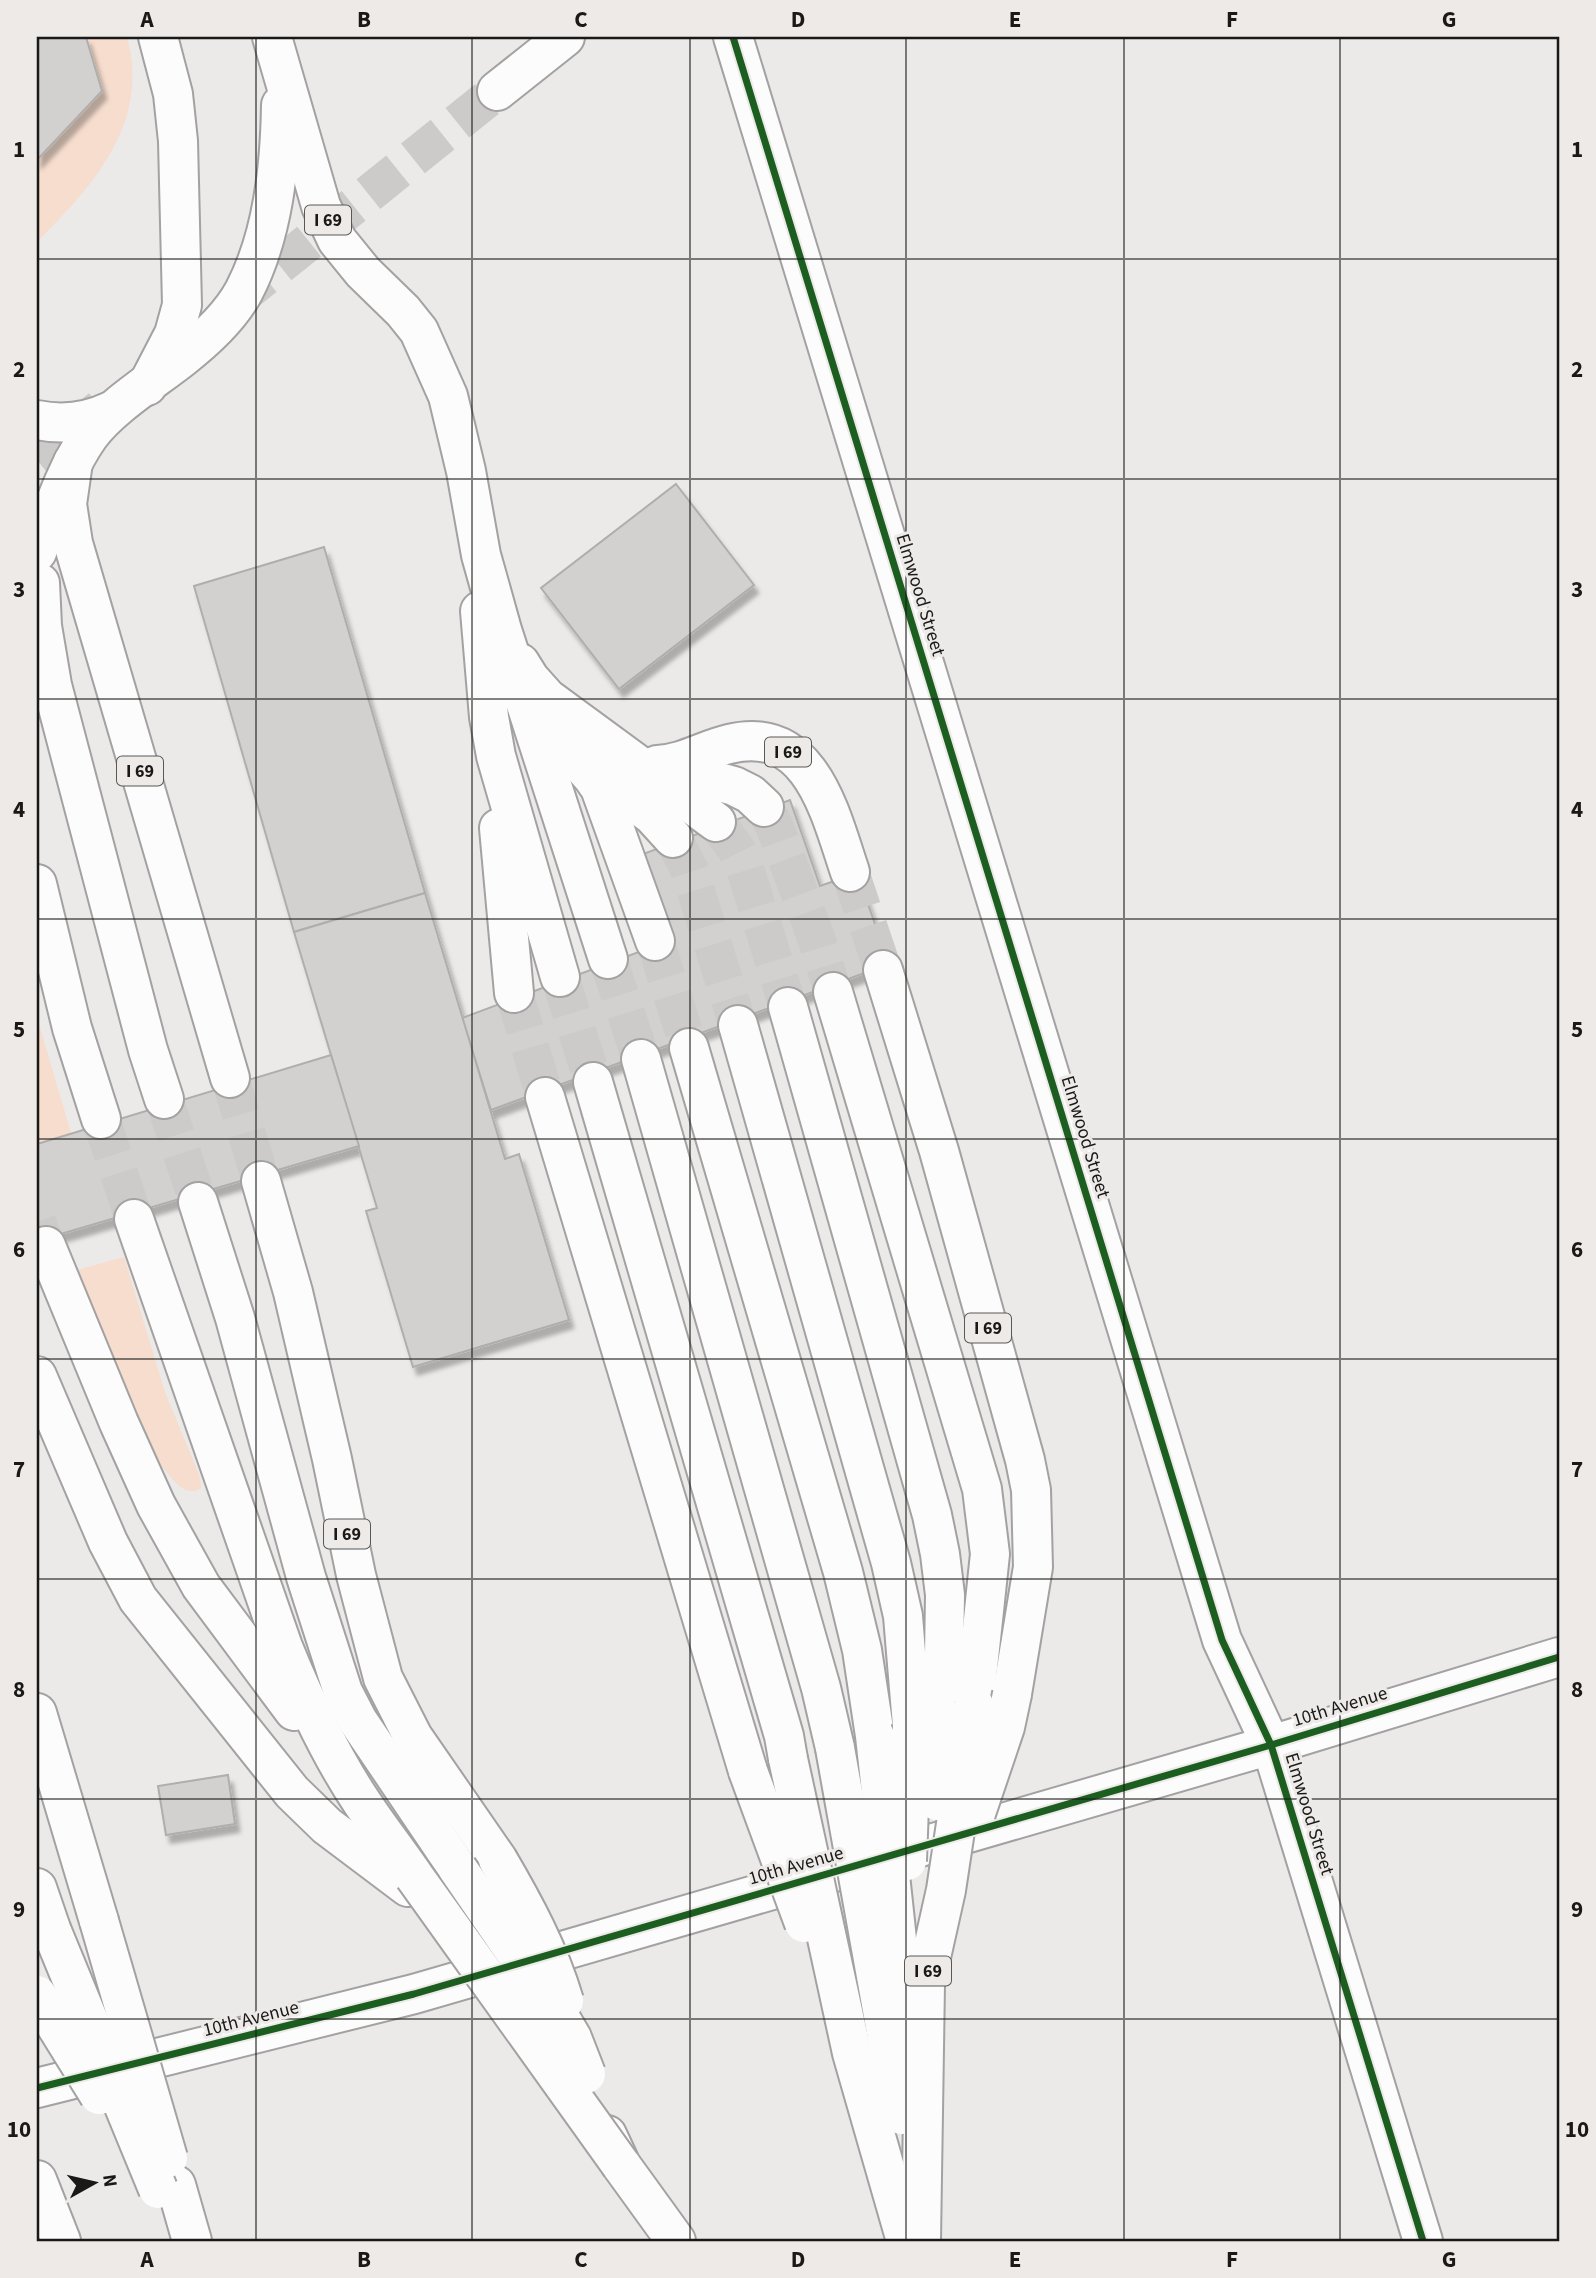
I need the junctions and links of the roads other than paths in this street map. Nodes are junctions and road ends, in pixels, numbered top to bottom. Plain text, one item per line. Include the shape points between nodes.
1 (158, 37) edge
2 (565, 37) edge
3 (733, 37) edge
4 (274, 43) edge
5 (497, 90) tunnel mouth
6 (147, 386) junction
7 (111, 411) junction
8 (37, 420) edge
9 (66, 479) junction
10 (473, 518) junction
11 (38, 581) edge
12 (502, 630) junction
13 (522, 692) junction
14 (489, 717) junction
15 (614, 747) junction
16 (577, 758) junction
17 (657, 765) junction
18 (764, 807) tunnel mouth
19 (716, 822) tunnel mouth
20 (673, 838) tunnel mouth
21 (850, 872) tunnel mouth
22 (37, 884) edge
23 (655, 941) tunnel mouth
24 (608, 959) tunnel mouth
25 (883, 970) tunnel mouth
26 (560, 977) tunnel mouth
27 (833, 992) tunnel mouth
28 (514, 993) tunnel mouth
29 (788, 1007) tunnel mouth
30 (738, 1025) tunnel mouth
31 (690, 1048) tunnel mouth
32 (641, 1059) tunnel mouth
33 (230, 1078) tunnel mouth
34 (593, 1082) tunnel mouth
35 (545, 1097) tunnel mouth
36 (164, 1099) tunnel mouth
37 (101, 1119) tunnel mouth
38 (261, 1181) tunnel mouth
39 (198, 1202) tunnel mouth
40 (134, 1219) tunnel mouth
41 (46, 1246) tunnel mouth
42 (37, 1376) edge
43 (1559, 1657) edge
44 (37, 1713) edge
45 (943, 1716) junction
46 (1271, 1745) junction
47 (360, 1800) junction
48 (408, 1879) junction
49 (37, 1888) edge
50 (946, 1890) junction
51 (914, 1985) junction
52 (37, 1994) edge
53 (852, 2053) junction
54 (586, 2074) junction
55 (37, 2088) edge
56 (901, 2115) junction
57 (621, 2165) junction
58 (37, 2180) edge
59 (158, 2189) junction
60 (645, 2199) junction
61 (61, 2241) edge
62 (181, 2241) edge
63 (192, 2241) edge
64 (669, 2241) edge
65 (676, 2241) edge
66 (906, 2241) edge
67 (919, 2241) edge
68 (1423, 2241) edge

1 - 6 main road via 173,94 178,141 182,305 174,334
2 - 5 main road
3 - 46 main road, Elmwood Street via 1222,1640
4 - 6 main road, I 69 via 281,102 280,148 272,204 252,270 225,318
4 - 10 main road, I 69 via 321,206 337,240 403,310 419,331 438,372 458,432
6 - 7 main road, I 69
7 - 8 main road via 94,419
7 - 9 main road, I 69 via 90,435
9 - 11 main road, I 69
9 - 33 main road, I 69 via 73,543
10 - 12 main road, I 69
10 - 14 main road, I 69
11 - 36 main road, I 69 via 52,685
12 - 13 main road, I 69
12 - 15 main road, I 69 via 530,679 547,698
13 - 16 main road, I 69 via 545,734
13 - 24 main road, I 69
14 - 26 main road, I 69 via 496,756
14 - 28 main road, I 69
15 - 17 main road, I 69
15 - 19 main road, I 69
16 - 20 main road, I 69 via 652,815
16 - 23 main road, I 69 via 600,788
17 - 18 main road, I 69 via 734,786
17 - 21 main road, I 69 via 746,741 781,747 821,790
22 - 37 main road via 72,1028
25 - 50 main road, I 69, bridge via 939,1151 1031,1490 1033,1567 1005,1727
27 - 45 main road, I 69 via 982,1489 990,1554
29 - 45 main road, I 69 via 937,1541 945,1595
30 - 45 main road, I 69 via 903,1616
31 - 51 main road, I 69, bridge via 862,1650
32 - 56 main road, I 69, bridge via 817,1674 835,1748
34 - 53 main road, bridge via 776,1709
35 - 53 main road, bridge via 748,1771
38 - 54 main road, I 69, bridge via 293,1292 383,1678 413,1737 525,1906 559,1983
39 - 54 main road, I 69, bridge via 343,1692 358,1721 559,2017
40 - 47 main road, I 69 via 283,1647 323,1736
41 - 47 main road, I 69 via 150,1493 201,1586
42 - 48 main road, I 69 via 108,1542 138,1599 292,1792 327,1826
43 - 46 main road, 10th Avenue
44 - 63 main road, bridge
45 - 50 main road, I 69, bridge
45 - 51 main road, I 69, bridge
46 - 55 main road, 10th Avenue via 414,1994
46 - 68 main road, Elmwood Street
47 - 48 main road, I 69
48 - 57 main road, I 69, bridge via 447,1922
49 - 59 main road, bridge
50 - 51 main road, I 69, bridge
51 - 56 main road, I 69, bridge
51 - 67 main road, I 69, bridge
52 - 59 main road, bridge
53 - 66 main road, bridge
54 - 57 main road, I 69, bridge
56 - 67 main road, I 69, bridge
57 - 60 main road, I 69
58 - 61 main road
59 - 62 main road
60 - 64 main road
60 - 65 main road

